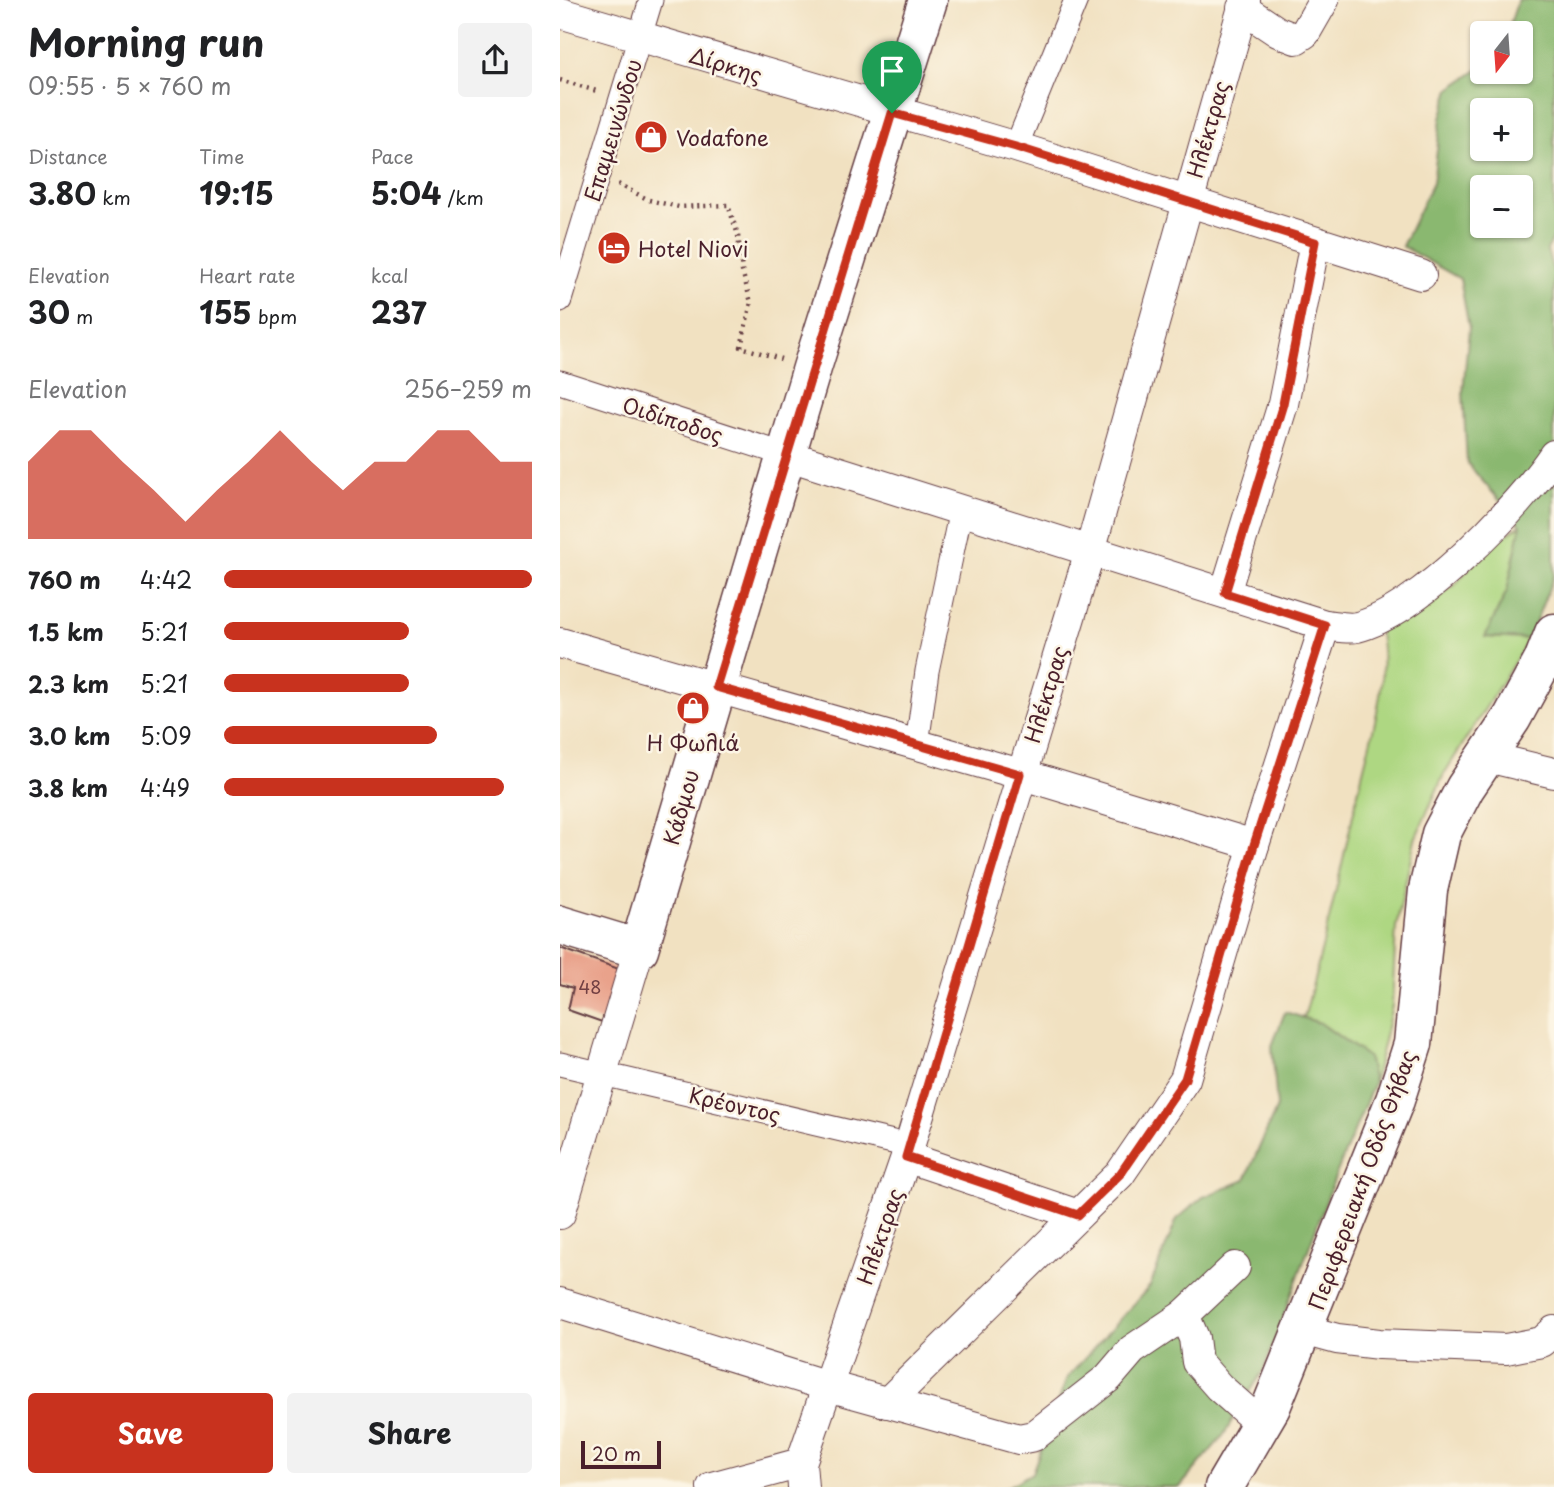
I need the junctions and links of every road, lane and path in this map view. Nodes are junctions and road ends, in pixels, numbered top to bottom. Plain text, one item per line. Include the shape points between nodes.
1 (651, 0) edge
2 (928, 0) edge
3 (1076, 0) edge
4 (1324, 0) edge
5 (1243, 4) edge
6 (560, 13) edge
7 (639, 38) junction
8 (560, 80) edge
9 (622, 97) junction
10 (892, 113) junction
11 (1016, 147) junction
12 (598, 176) junction
13 (1186, 201) junction
14 (1315, 242) junction
15 (1421, 275) dead end
16 (560, 300) edge
17 (812, 368) junction
18 (560, 382) edge
19 (786, 455) junction
20 (1554, 455) edge
21 (961, 510) junction
22 (1090, 551) junction
23 (1225, 593) junction
24 (1325, 625) junction
25 (1554, 633) edge
26 (560, 643) edge
27 (716, 687) junction
28 (917, 745) junction
29 (1486, 757) junction
30 (1020, 774) junction
31 (1554, 774) edge
32 (1254, 845) junction
33 (560, 925) edge
34 (639, 949) junction
35 (560, 1064) edge
36 (600, 1072) junction
37 (908, 1152) junction
38 (560, 1214) edge
39 (1078, 1215) junction
40 (1235, 1267) dead end
41 (560, 1303) edge
42 (1184, 1315) junction
43 (1304, 1330) junction
44 (1554, 1331) edge
45 (828, 1386) junction
46 (887, 1403) junction
47 (1262, 1425) junction
48 (802, 1475) edge
49 (712, 1487) edge
50 (1224, 1487) edge

1 - 7 street, Επαμεινώνδου
2 - 10 main road, Κάδμου
3 - 11 street
4 - 5 street via 1305,33 1296,39 1278,32
5 - 13 street, Ηλέκτρας
6 - 7 street, Δίρκης
7 - 9 street, Επαμεινώνδου
7 - 10 street, Δίρκης
8 - 9 path
9 - 12 street, Επαμεινώνδου
10 - 11 street, Δίρκης
10 - 17 main road, Κάδμου
11 - 13 street, Δίρκης
12 - 16 street, Επαμεινώνδου
12 - 17 path via 649,200 728,205 751,302 741,347
13 - 14 street, Δίρκης
13 - 22 street, Ηλέκτρας
14 - 15 street, Δίρκης
14 - 23 street via 1283,404
17 - 19 main road, Κάδμου
18 - 19 street, Οιδίποδος
19 - 21 street
19 - 27 main road, Κάδμου
20 - 24 street via 1512,510 1442,576 1384,617 1355,628
21 - 22 street
21 - 28 street via 927,671
22 - 23 street
22 - 30 street, Ηλέκτρας
23 - 24 street
24 - 32 street
25 - 29 main road, Περιφερειακή Οδός Θήβας via 1543,661
26 - 27 street
27 - 28 street
27 - 34 main road, Κάδμου
28 - 30 street
29 - 31 street
29 - 43 main road, Περιφερειακή Οδός Θήβας via 1441,834 1428,890 1413,1044
30 - 32 street
30 - 37 street, Ηλέκτρας
32 - 39 street via 1185,1079 1120,1174
33 - 34 main road
34 - 36 street, Κάδμου
35 - 36 street, Κρέοντος
36 - 37 street, Κρέοντος
36 - 38 street, Κάδμου
37 - 39 street
37 - 45 street, Ηλέκτρας
39 - 46 street
40 - 42 street
41 - 45 street
42 - 46 street via 1132,1350 1108,1378 1034,1436 1019,1439
42 - 47 street via 1194,1338 1197,1362
43 - 44 street via 1368,1342 1507,1349 1542,1342
43 - 47 main road, Περιφερειακή Οδός Θήβας
45 - 46 street
45 - 48 street, Ηλέκτρας
47 - 50 main road, Περιφερειακή Οδός Θήβας
48 - 49 street

